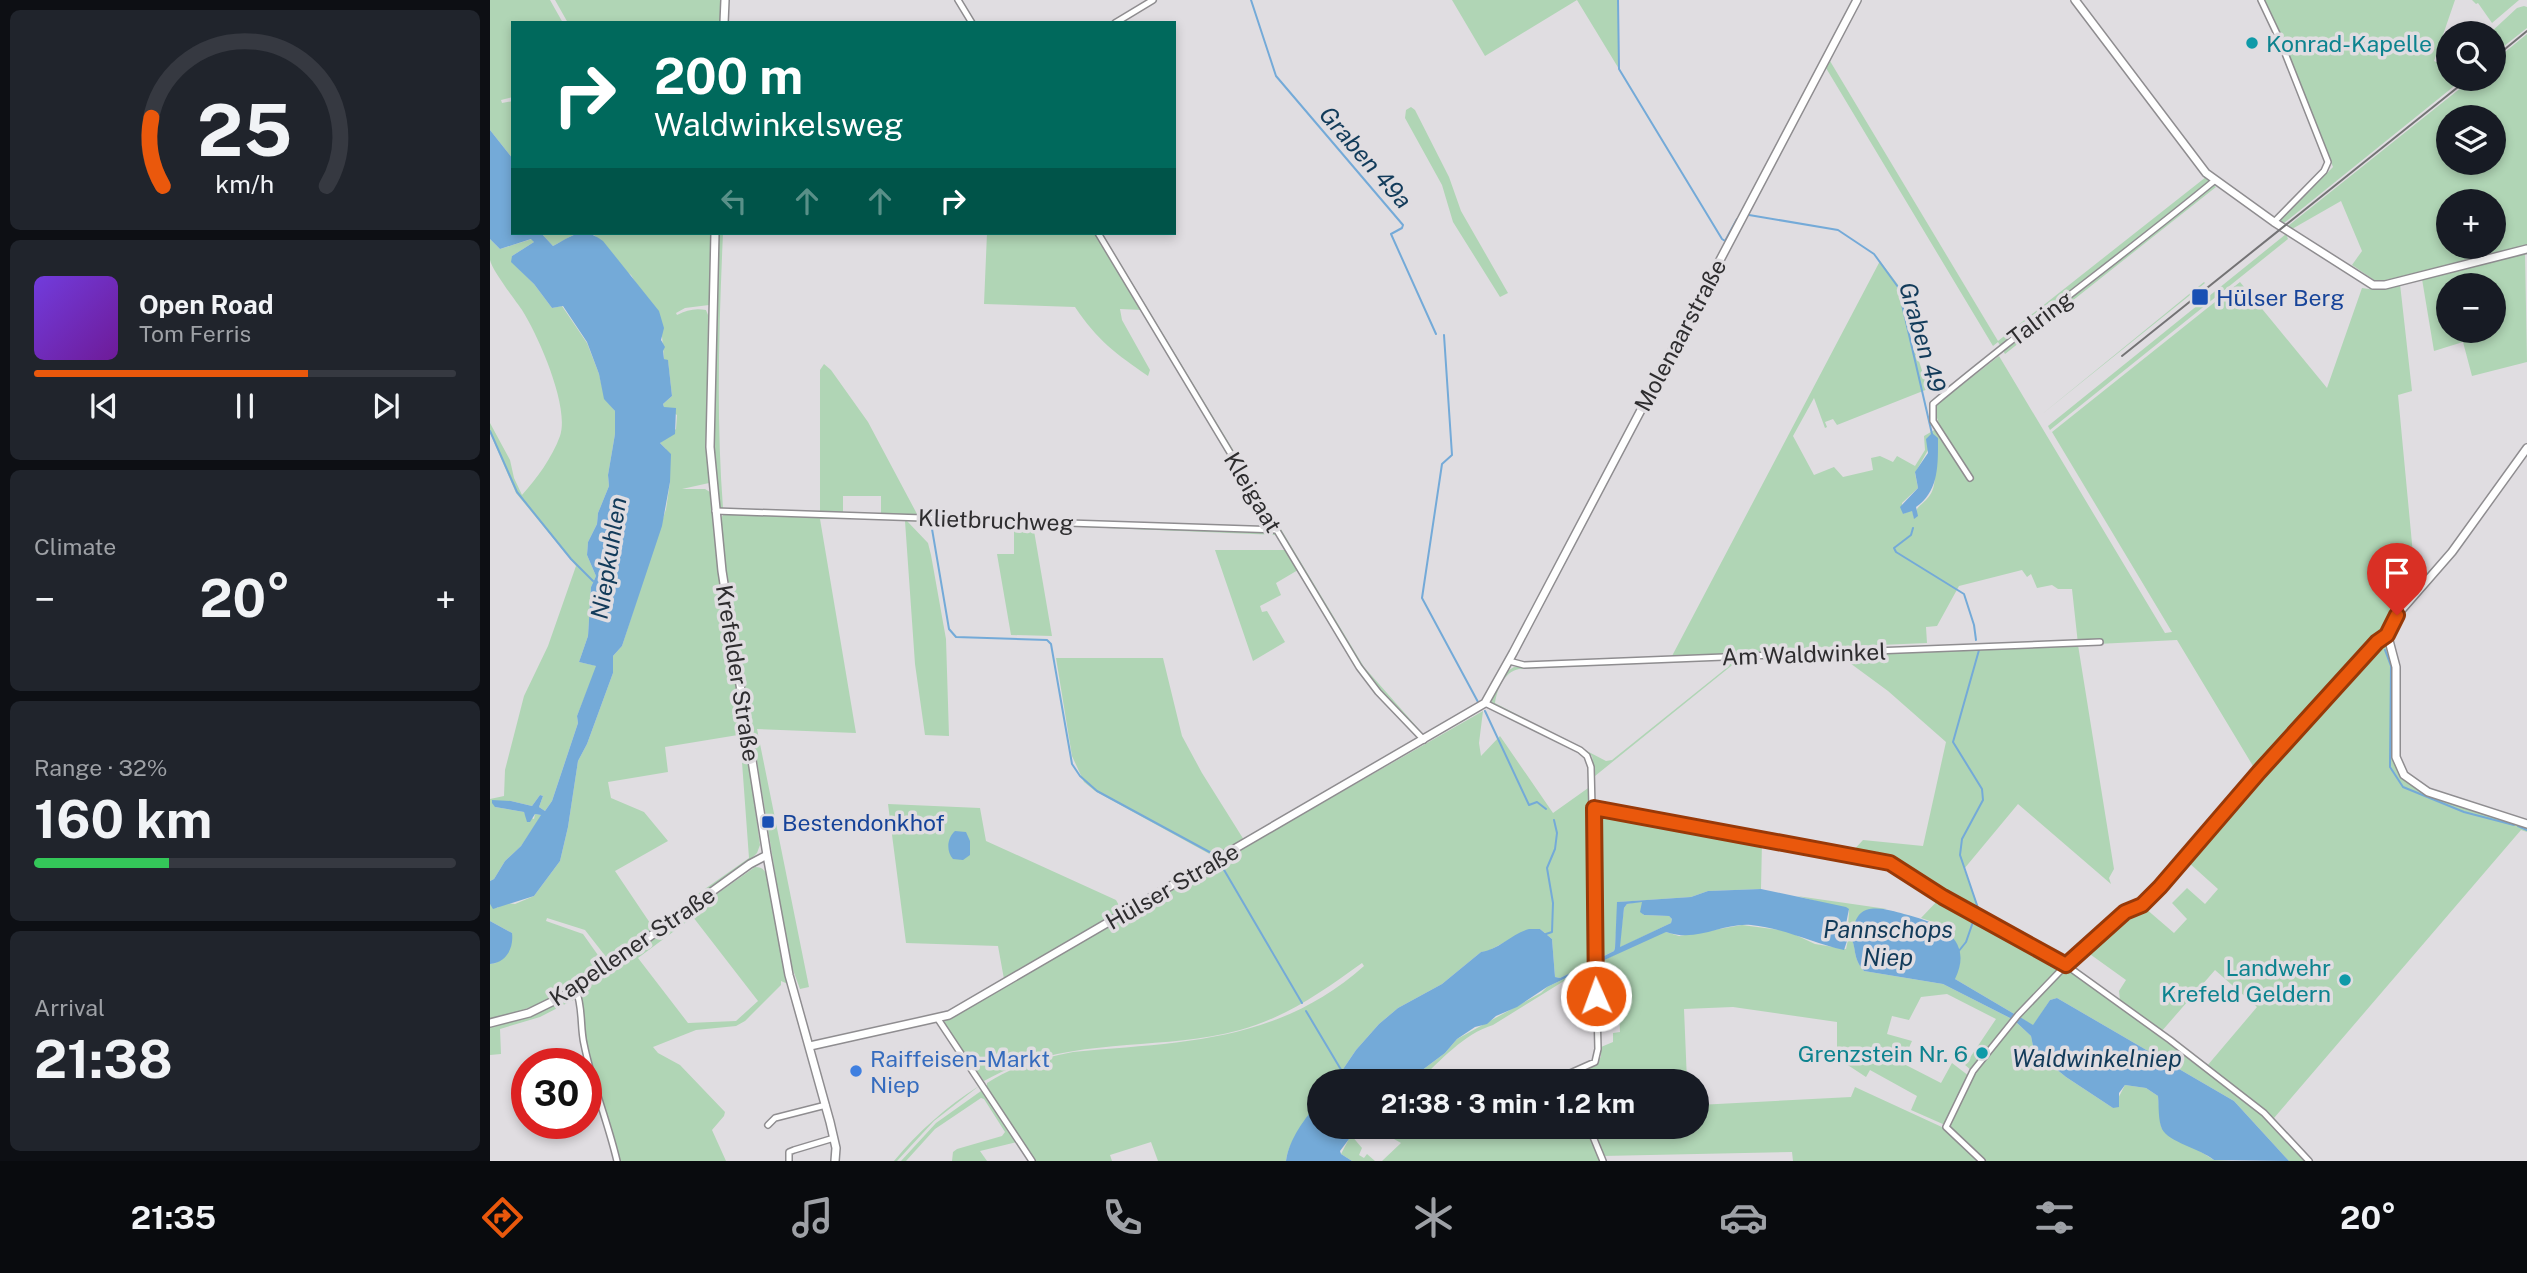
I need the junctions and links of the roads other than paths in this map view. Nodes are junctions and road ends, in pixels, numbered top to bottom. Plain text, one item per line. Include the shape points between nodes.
1 (725, 0) edge
2 (958, 0) edge
3 (1153, 0) edge
4 (1857, 0) edge
5 (2075, 0) edge
6 (2261, 0) edge
7 (724, 21) edge
8 (971, 21) edge
9 (1118, 21) edge
10 (2214, 181) junction
11 (2274, 222) junction
12 (715, 235) edge
13 (1099, 235) edge
14 (2527, 249) edge
15 (2527, 449) edge
16 (1970, 478) dead end
17 (715, 511) junction
18 (1276, 530) junction
19 (2388, 634) junction
20 (2100, 642) dead end
21 (1509, 661) junction
22 (1504, 670) joint
23 (1485, 703) junction
24 (1424, 740) junction
25 (1594, 808) junction
26 (2527, 824) edge
27 (767, 855) junction
28 (2066, 965) junction
29 (576, 990) junction
30 (938, 1019) junction
31 (490, 1023) edge
32 (810, 1046) junction
33 (1579, 1069) edge
34 (826, 1105) junction
35 (768, 1125) dead end
36 (834, 1138) junction
37 (1595, 1139) edge
38 (617, 1161) edge
39 (789, 1161) edge
40 (835, 1161) edge
41 (1032, 1161) edge
42 (1603, 1161) edge
43 (1982, 1161) edge
44 (2309, 1161) edge

1 - 7 street
2 - 8 street
3 - 9 street
4 - 21 street, Molenaarstraße
5 - 10 street
6 - 11 street via 2328,162
10 - 11 street
10 - 16 street, Talring via 1933,404 1933,421
11 - 14 street via 2378,286
12 - 17 street, Krefelder Straße via 710,447
13 - 18 street, Kleigaat
15 - 19 street via 2452,552 2397,615
17 - 18 street, Klietbruchweg
17 - 27 street, Krefelder Straße
18 - 24 street, Kleigaat via 1359,667
19 - 26 street via 2396,667 2396,757 2404,775 2428,792
19 - 28 street via 2160,887
20 - 21 street, Am Waldwinkel via 1524,665
21 - 22 street, Molenaarstraße
22 - 23 street, Hülser Straße
23 - 24 street, Hülser Straße
23 - 25 street via 1584,753 1593,773
24 - 30 street, Hülser Straße
25 - 28 street via 1890,863
25 - 33 street via 1598,1049 1595,1062
27 - 29 street, Kapellener Straße
27 - 32 street, Krefelder Straße via 789,975
28 - 43 street via 1973,1070 1947,1127
28 - 44 street via 2270,1119
29 - 31 street, Kapellener Straße via 529,1013
29 - 38 street via 583,1042
30 - 32 street, Hülser Straße
30 - 41 street
32 - 34 street, Krefelder Straße
34 - 35 street via 775,1118
34 - 36 street, Krefelder Straße
36 - 39 street via 789,1152
36 - 40 street, Krefelder Straße
37 - 42 street

